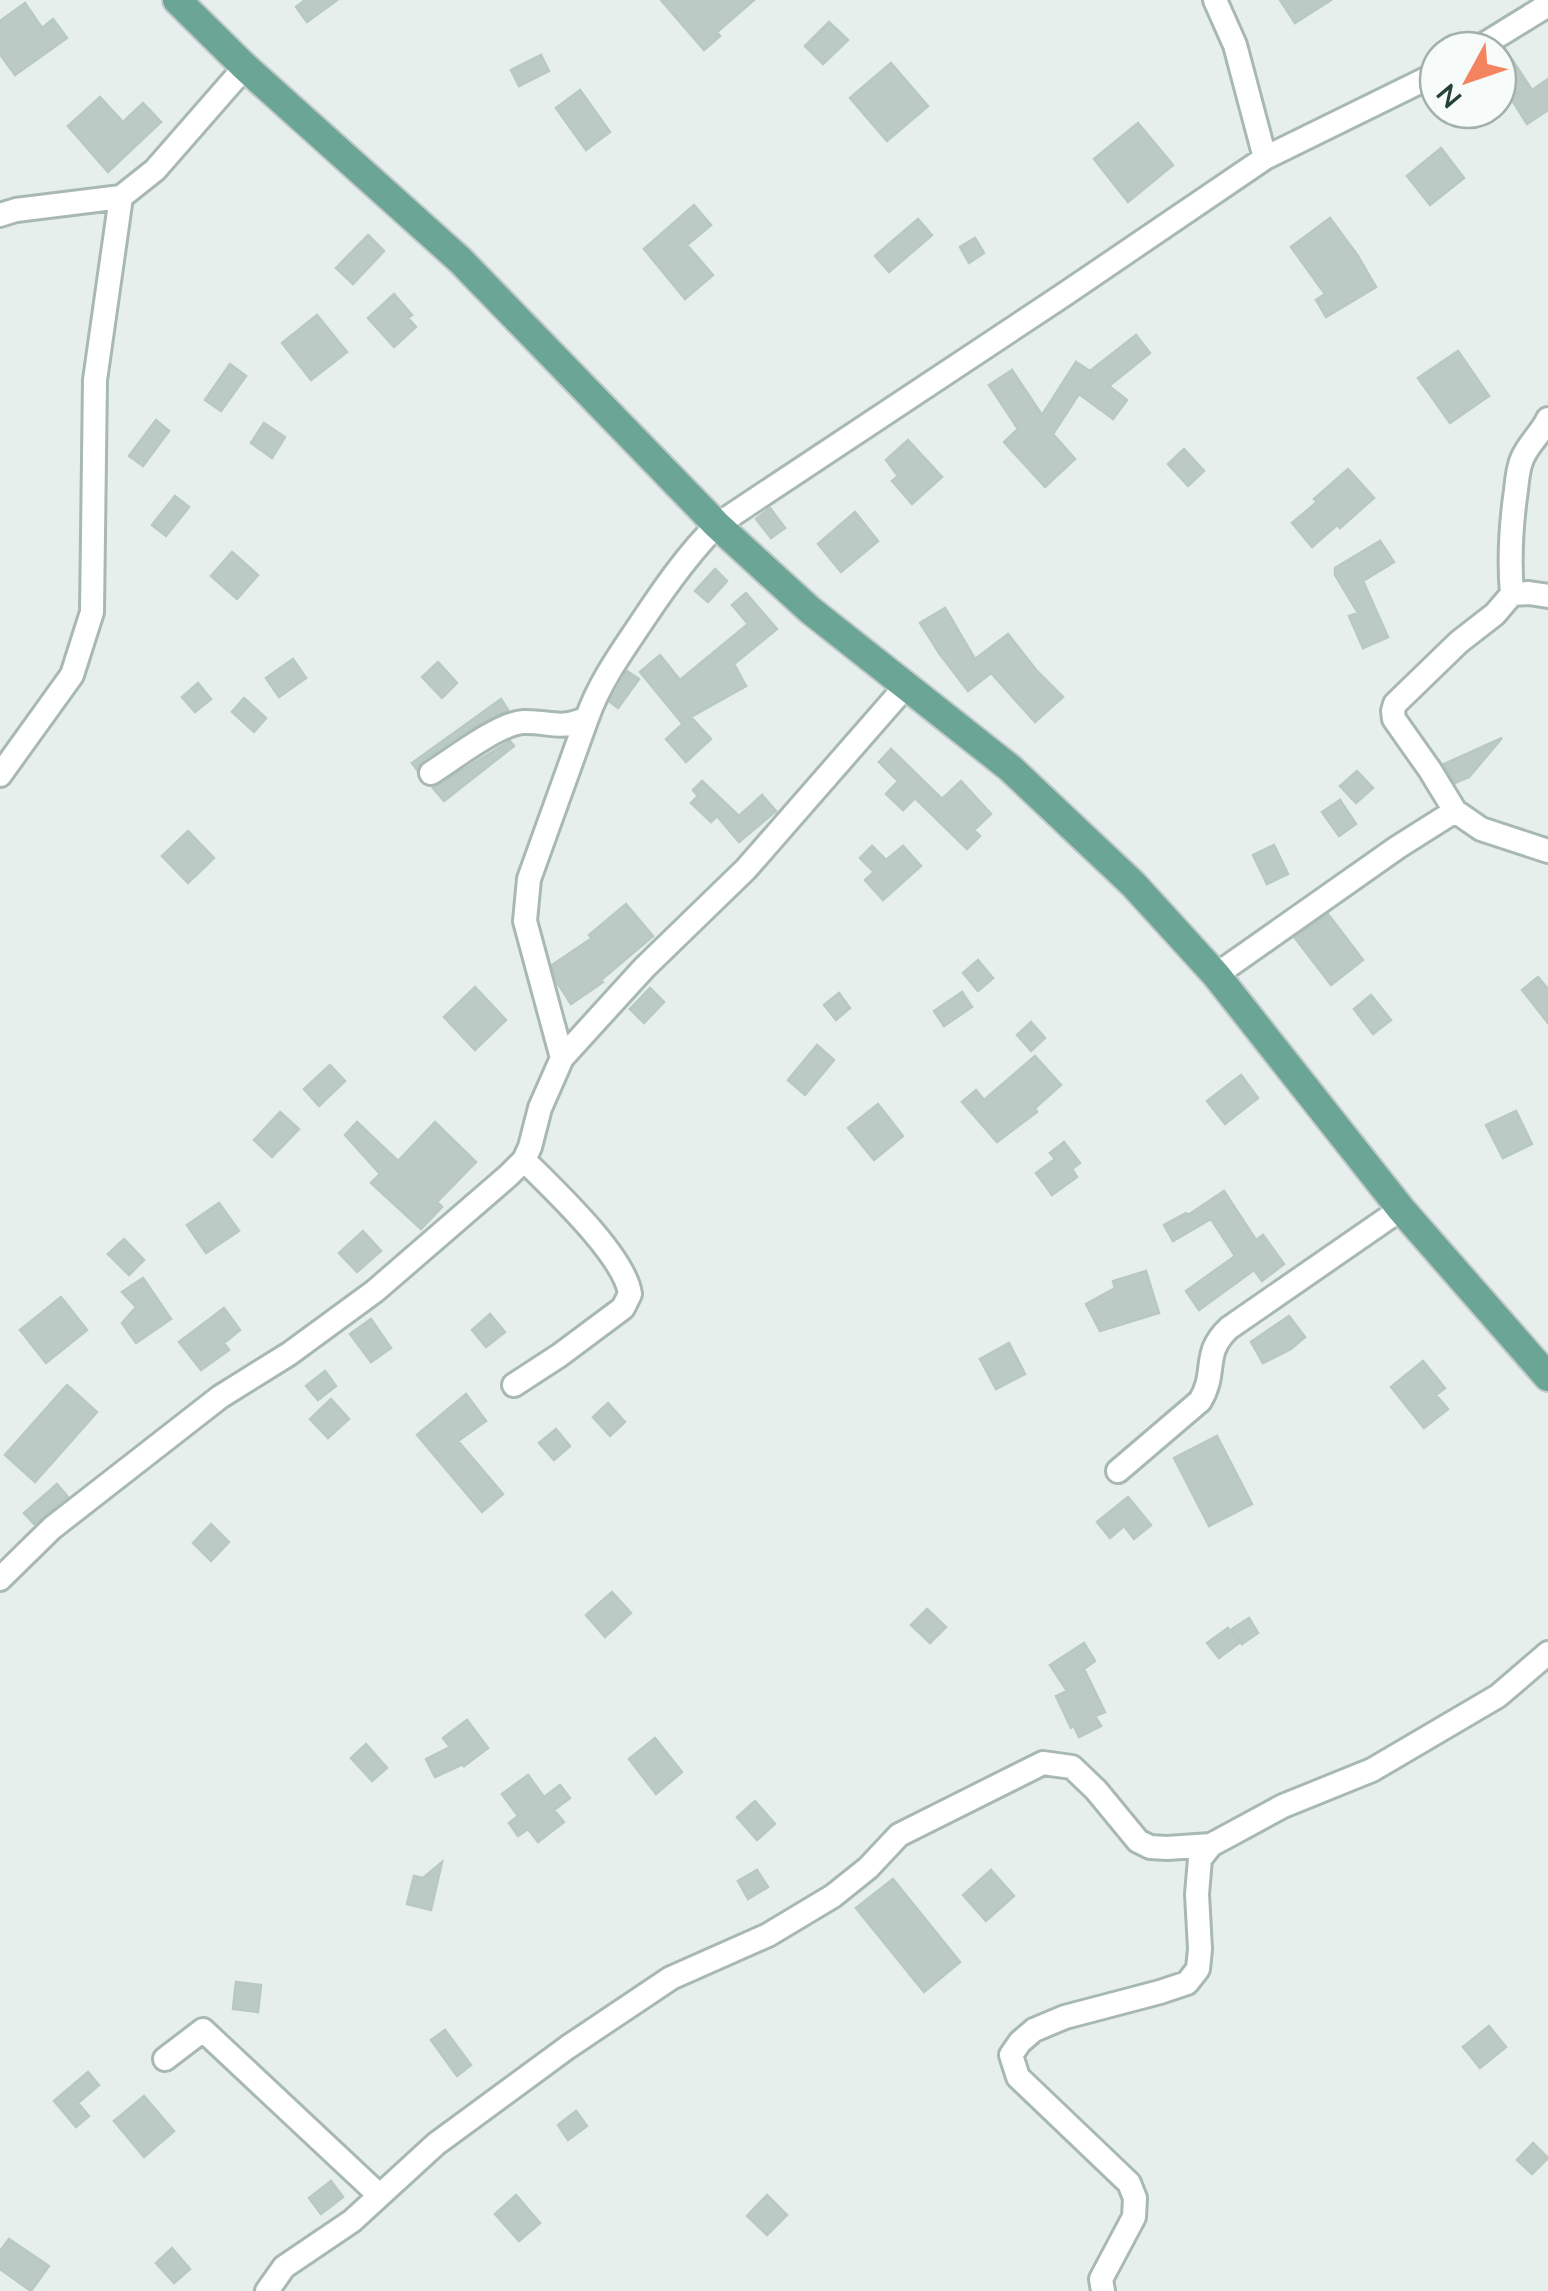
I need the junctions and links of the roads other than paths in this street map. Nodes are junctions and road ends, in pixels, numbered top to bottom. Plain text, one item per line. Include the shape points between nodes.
1 (178, 0) edge
2 (1215, 0) edge
3 (1548, 6) edge
4 (1508, 30) edge
5 (245, 67) junction
6 (1418, 82) edge
7 (1265, 158) junction
8 (121, 197) junction
9 (0, 214) edge
10 (1548, 419) edge
11 (717, 525) junction
12 (1512, 594) junction
13 (1548, 596) edge
14 (905, 687) junction
15 (586, 718) junction
16 (432, 773) dead end
17 (0, 776) edge
18 (1455, 812) junction
19 (1548, 851) edge
20 (1216, 975) junction
21 (562, 1058) junction
22 (524, 1160) junction
23 (1401, 1209) junction
24 (1548, 1377) edge
25 (514, 1385) dead end
26 (1118, 1470) dead end
27 (0, 1579) edge
28 (1548, 1653) edge
29 (1210, 1845) junction
30 (165, 2058) dead end
31 (380, 2195) junction
32 (267, 2291) edge
33 (1104, 2291) edge

1 - 5 main road
2 - 7 street via 1235,45
3 - 4 street
5 - 8 street via 155,170
5 - 11 main road via 460,260
6 - 7 street
7 - 11 street
8 - 9 street
8 - 17 street via 95,380 92,612 72,675
10 - 12 street via 1519,469
11 - 14 main road
11 - 15 street via 693,548 613,664
12 - 13 street
12 - 18 street via 1393,711
14 - 20 main road via 1010,768 1133,884
14 - 21 street via 746,869
15 - 16 street via 570,726 522,722 503,728
15 - 21 street via 529,879 525,921
18 - 19 street
18 - 20 street
20 - 23 main road
21 - 22 street
22 - 25 street via 625,1274 630,1294 622,1308
22 - 27 street via 376,1291 188,1421 52,1528
23 - 24 main road
23 - 26 street via 1229,1328 1213,1347 1200,1401
28 - 29 street via 1498,1696 1381,1764
29 - 31 street via 1150,1847 1072,1767 1043,1763 898,1836 833,1896 768,1935 671,1978 436,2144
29 - 33 street via 1200,1859 1198,1969 1186,1983 1065,2017 1034,2030 1012,2055 1018,2077 1129,2183 1136,2198 1134,2217 1101,2280
30 - 31 street via 202,2030
31 - 32 street via 284,2267

